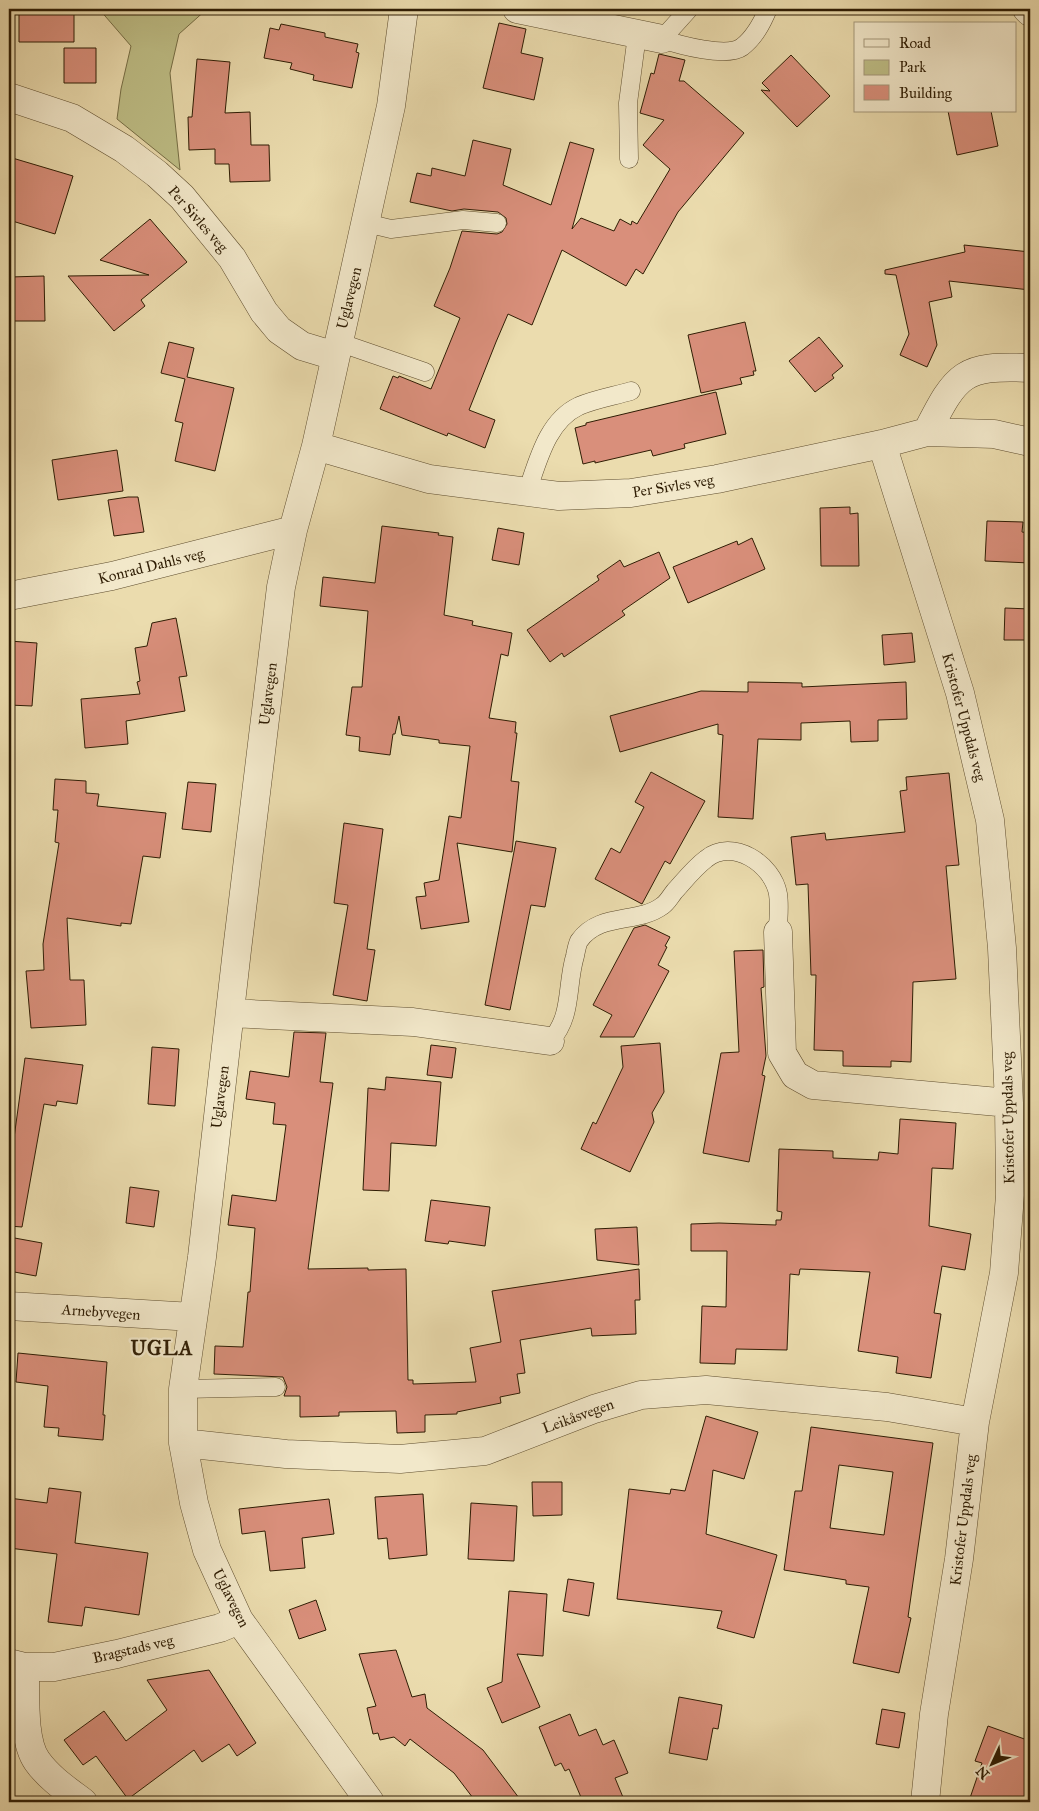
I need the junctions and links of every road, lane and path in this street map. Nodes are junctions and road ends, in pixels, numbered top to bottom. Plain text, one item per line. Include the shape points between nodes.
1 (404, 9) edge
2 (517, 9) edge
3 (688, 9) edge
4 (768, 9) edge
5 (1027, 9) edge
6 (1030, 12) edge
7 (649, 37) junction
8 (9, 97) edge
9 (629, 159) dead end
10 (366, 223) junction
11 (497, 223) dead end
12 (337, 349) junction
13 (1030, 368) edge
14 (425, 372) dead end
15 (631, 391) dead end
16 (927, 432) junction
17 (1030, 442) edge
18 (882, 444) junction
19 (316, 446) junction
20 (526, 492) junction
21 (293, 530) junction
22 (9, 596) edge
23 (778, 932) joint
24 (230, 1013) junction
25 (550, 1041) joint
26 (1010, 1103) junction
27 (9, 1306) edge
28 (193, 1317) junction
29 (276, 1388) dead end
30 (183, 1389) junction
31 (975, 1422) junction
32 (183, 1443) junction
33 (239, 1620) junction
34 (17, 1665) edge
35 (83, 1802) edge
36 (370, 1802) edge
37 (925, 1802) edge

1 - 10 street, Uglavegen via 391,106
2 - 7 street
3 - 7 lane
4 - 7 lane via 761,27 742,47 732,52
5 - 6 street
7 - 9 lane via 628,103
8 - 12 street, Per Sivles veg via 72,118 124,149 157,174 182,197 232,258 264,312 279,330 302,346
10 - 11 lane via 391,229 463,220
10 - 12 street, Uglavegen
12 - 14 lane
12 - 19 street, Uglavegen
13 - 16 street via 988,368 964,377 944,399
15 - 20 lane via 580,406 562,417 547,439
16 - 17 street, Per Sivles veg via 994,434
16 - 18 street, Per Sivles veg
18 - 20 street, Per Sivles veg via 717,479 631,493 558,496
18 - 26 street, Kristofer Uppdals veg via 960,693 990,820 1002,948
19 - 20 street, Per Sivles veg via 429,479
19 - 21 street, Uglavegen
21 - 22 street, Konrad Dahls veg via 112,576
21 - 24 street, Uglavegen via 281,587
23 - 25 lane via 778,894 773,880 752,858 736,851 722,850 707,858 662,906 652,912 595,926 578,942 564,1021
23 - 26 street via 782,1053 795,1075 812,1085
24 - 25 street via 413,1022
24 - 28 street, Uglavegen
26 - 31 street, Kristofer Uppdals veg via 1010,1195 1004,1273
27 - 28 street, Arnebyvegen
28 - 30 street, Uglavegen
29 - 30 lane
30 - 32 street, Uglavegen
31 - 32 street, Leikåsvegen via 887,1406 706,1390 642,1395 594,1409 485,1451 400,1459 286,1454
31 - 37 street, Kristofer Uppdals veg via 959,1559 934,1714
32 - 33 street, Uglavegen via 207,1550
33 - 34 street, Bragstads veg via 220,1628 54,1667
33 - 36 street, Uglavegen
34 - 35 street, Bragstads veg via 32,1752 43,1769

